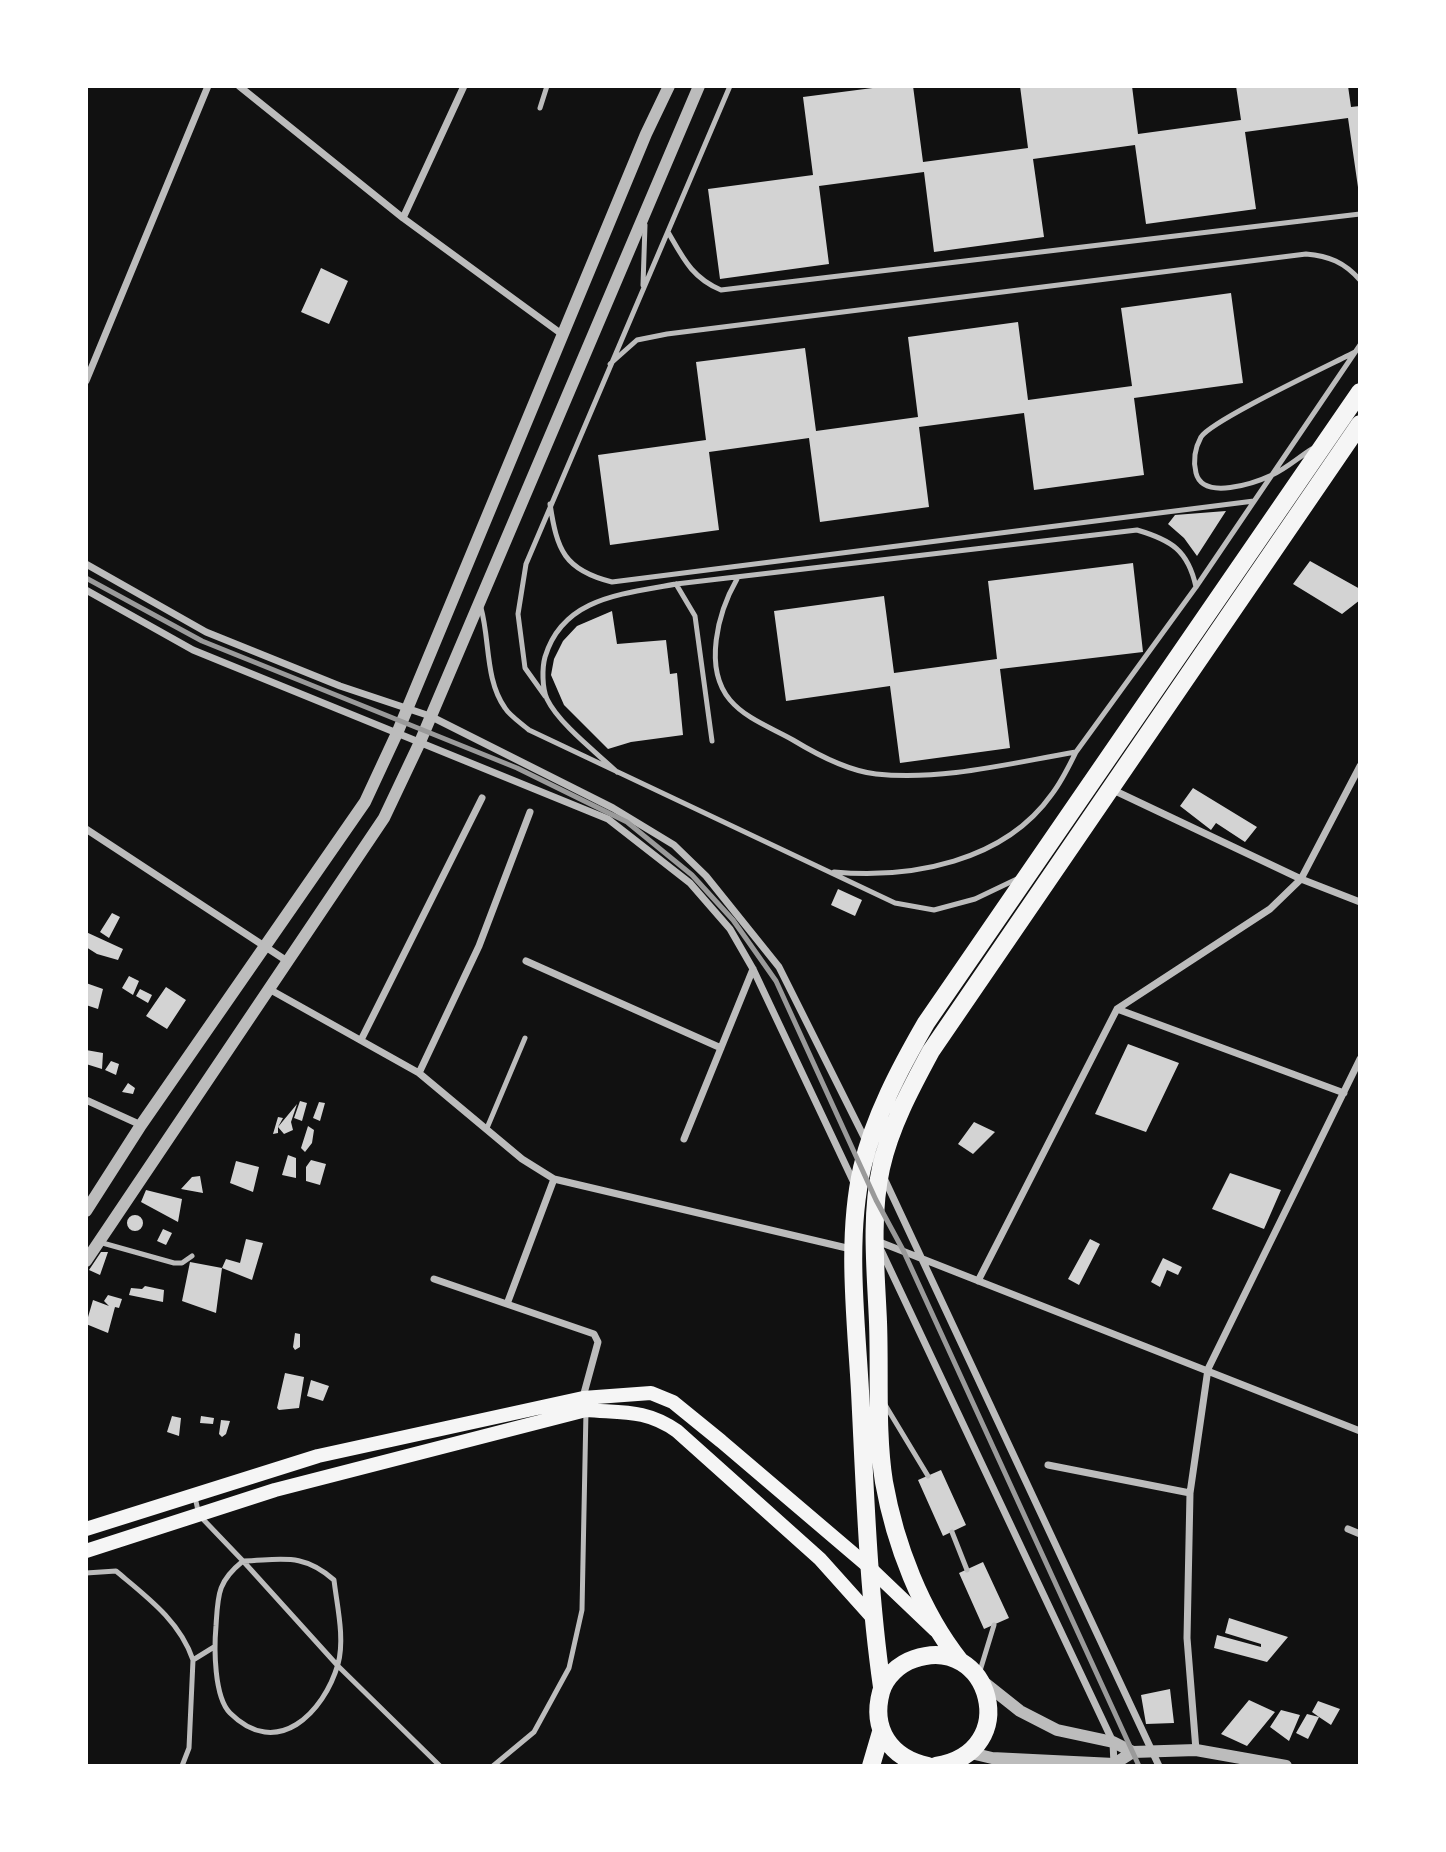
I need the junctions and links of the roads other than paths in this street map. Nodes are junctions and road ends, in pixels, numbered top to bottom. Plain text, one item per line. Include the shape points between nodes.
1 (208, 86) edge
2 (239, 86) edge
3 (464, 86) edge
4 (547, 86) edge
5 (669, 86) edge
6 (699, 86) edge
7 (730, 87) edge
8 (540, 108) dead end
9 (645, 214) junction
10 (1360, 214) edge
11 (403, 218) junction
12 (668, 232) junction
13 (1360, 280) edge
14 (643, 288) junction
15 (564, 335) junction
16 (1360, 345) edge
17 (1356, 352) junction
18 (610, 364) junction
19 (86, 381) edge
20 (1360, 392) edge
21 (1360, 424) edge
22 (1329, 437) junction
23 (1271, 476) junction
24 (1254, 501) junction
25 (550, 504) junction
26 (86, 564) edge
27 (737, 579) junction
28 (676, 584) junction
29 (1196, 587) junction
30 (86, 590) edge
31 (479, 602) junction
32 (547, 699) junction
33 (408, 706) junction
34 (430, 716) junction
35 (398, 731) junction
36 (712, 741) dead end
37 (420, 742) junction
38 (1076, 752) junction
39 (1360, 766) edge
40 (617, 772) junction
41 (1111, 789) junction
42 (482, 798) dead end
43 (530, 812) dead end
44 (86, 829) edge
45 (829, 872) junction
46 (1031, 872) junction
47 (1301, 879) junction
48 (1360, 902) edge
49 (265, 945) junction
50 (287, 961) junction
51 (526, 961) dead end
52 (753, 969) junction
53 (268, 988) junction
54 (1117, 1009) junction
55 (525, 1038) dead end
56 (361, 1040) junction
57 (721, 1048) junction
58 (1360, 1059) edge
59 (419, 1073) junction
60 (1344, 1093) junction
61 (86, 1100) edge
62 (141, 1125) junction
63 (487, 1128) junction
64 (684, 1139) dead end
65 (868, 1149) junction
66 (880, 1170) junction
67 (554, 1179) junction
68 (859, 1194) junction
69 (86, 1211) edge
70 (877, 1241) junction
71 (99, 1242) junction
72 (855, 1250) junction
73 (192, 1256) dead end
74 (919, 1257) junction
75 (86, 1261) edge
76 (434, 1279) dead end
77 (978, 1281) junction
78 (507, 1304) junction
79 (1208, 1369) junction
80 (881, 1398) junction
81 (584, 1404) junction
82 (1360, 1431) edge
83 (1048, 1465) dead end
84 (928, 1476) dead end
85 (1190, 1493) junction
86 (195, 1494) junction
87 (199, 1515) junction
88 (86, 1529) edge
89 (1348, 1529) dead end
90 (952, 1532) dead end
91 (1360, 1534) edge
92 (86, 1551) edge
93 (243, 1561) junction
94 (869, 1567) junction
95 (967, 1570) dead end
96 (86, 1573) edge
97 (872, 1617) junction
98 (994, 1625) dead end
99 (937, 1632) junction
100 (214, 1647) junction
101 (193, 1660) junction
102 (960, 1661) junction
103 (338, 1666) junction
104 (979, 1678) junction
105 (882, 1687) junction
106 (881, 1732) junction
107 (1114, 1742) junction
108 (1196, 1750) junction
109 (971, 1752) junction
110 (1133, 1752) junction
111 (1153, 1754) junction
112 (947, 1765) edge
113 (1114, 1765) edge
114 (182, 1766) edge
115 (440, 1766) edge
116 (493, 1766) edge
117 (871, 1766) edge
118 (928, 1766) edge
119 (1159, 1766) edge
120 (1286, 1766) edge

1 - 19 street
2 - 11 street
3 - 11 street
4 - 8 lane
5 - 15 street
6 - 9 street
7 - 12 lane
9 - 14 lane
9 - 31 street
10 - 12 lane via 721,290 691,272
11 - 15 street
12 - 14 lane
13 - 18 lane via 1327,256 1306,254 667,334 637,340
14 - 18 lane
15 - 33 street
16 - 17 lane
17 - 23 lane
17 - 23 lane via 1202,435 1194,456 1197,476 1207,486 1222,490
18 - 25 lane
20 - 22 main road
21 - 41 main road
22 - 23 lane
22 - 46 main road
23 - 24 lane
24 - 25 lane via 612,582 586,575 566,558 556,539
24 - 29 lane
25 - 32 lane via 526,564 518,614 525,668
26 - 33 street via 206,632 340,686
27 - 28 lane
27 - 29 lane via 1137,530 1167,538 1192,568
27 - 38 lane via 717,631 717,673 730,699 754,720 813,752 873,774 926,776
28 - 32 lane via 606,597 574,611 550,642 542,667
28 - 36 lane via 695,616
29 - 38 lane
30 - 35 street via 193,650
31 - 34 street
31 - 40 lane via 490,671 504,708 529,730
32 - 40 lane
33 - 34 street
33 - 35 street
34 - 37 street
34 - 65 street via 613,808 674,845 706,876 779,967
35 - 37 street
35 - 49 street via 365,802
37 - 50 street via 384,818
37 - 52 street via 608,819 690,883 730,929
38 - 45 lane via 1052,795 1020,828 965,858 923,870 866,875
39 - 47 street
40 - 45 lane
41 - 47 street
41 - 66 main road via 931,1051 906,1098
42 - 56 street
43 - 59 street via 479,946
44 - 49 street
45 - 46 lane via 895,903 934,910 975,899
46 - 65 main road via 926,1023 900,1068
47 - 48 street
47 - 54 street via 1270,909
49 - 50 street
49 - 62 street
50 - 53 street
51 - 57 street
52 - 57 street
52 - 68 street
53 - 56 street
53 - 71 street
54 - 60 street
54 - 77 street
55 - 63 lane
56 - 59 street
57 - 64 street
58 - 60 street
59 - 63 street
60 - 79 street
61 - 62 street
62 - 69 street
63 - 67 street
65 - 66 street
65 - 68 main road
66 - 70 main road
66 - 74 street
67 - 72 street
67 - 78 street
68 - 70 street
68 - 72 main road
70 - 74 street
70 - 80 main road
70 - 107 street
71 - 73 lane via 174,1263
71 - 75 street
72 - 94 main road
74 - 77 street
74 - 111 street
76 - 78 street
77 - 79 street
78 - 81 street via 594,1334 598,1342
79 - 82 street
79 - 85 street
80 - 84 lane
80 - 99 main road via 884,1479 893,1526
81 - 86 main road via 318,1456
81 - 87 main road
81 - 94 main road via 651,1393 673,1402
81 - 97 main road via 658,1418 677,1431 820,1559
81 - 116 lane via 582,1610 569,1668 534,1732
83 - 85 street
85 - 108 street via 1187,1638
86 - 87 lane
86 - 88 main road
87 - 92 main road
87 - 93 lane
89 - 91 street
90 - 95 lane
93 - 100 lane via 228,1572 219,1587
93 - 103 lane
93 - 103 lane via 302,1560 316,1564 334,1580 341,1647
94 - 97 main road
94 - 99 main road
96 - 101 lane via 116,1571 159,1608 186,1640
97 - 105 main road
98 - 104 lane
99 - 102 main road
100 - 101 lane
100 - 103 lane via 219,1689 229,1712 253,1729 285,1733 307,1720
101 - 114 lane via 189,1748
102 - 104 main road
102 - 105 main road via 924,1655 892,1672
103 - 115 lane
104 - 107 street via 1020,1711 1057,1730
104 - 109 main road via 988,1698 989,1718 983,1737
105 - 106 main road via 877,1710
106 - 117 main road
106 - 118 main road via 893,1750 910,1762
107 - 110 street
107 - 113 street
108 - 111 street
108 - 120 street
109 - 112 main road
109 - 113 street via 992,1758
110 - 111 street
110 - 113 street
111 - 119 street

